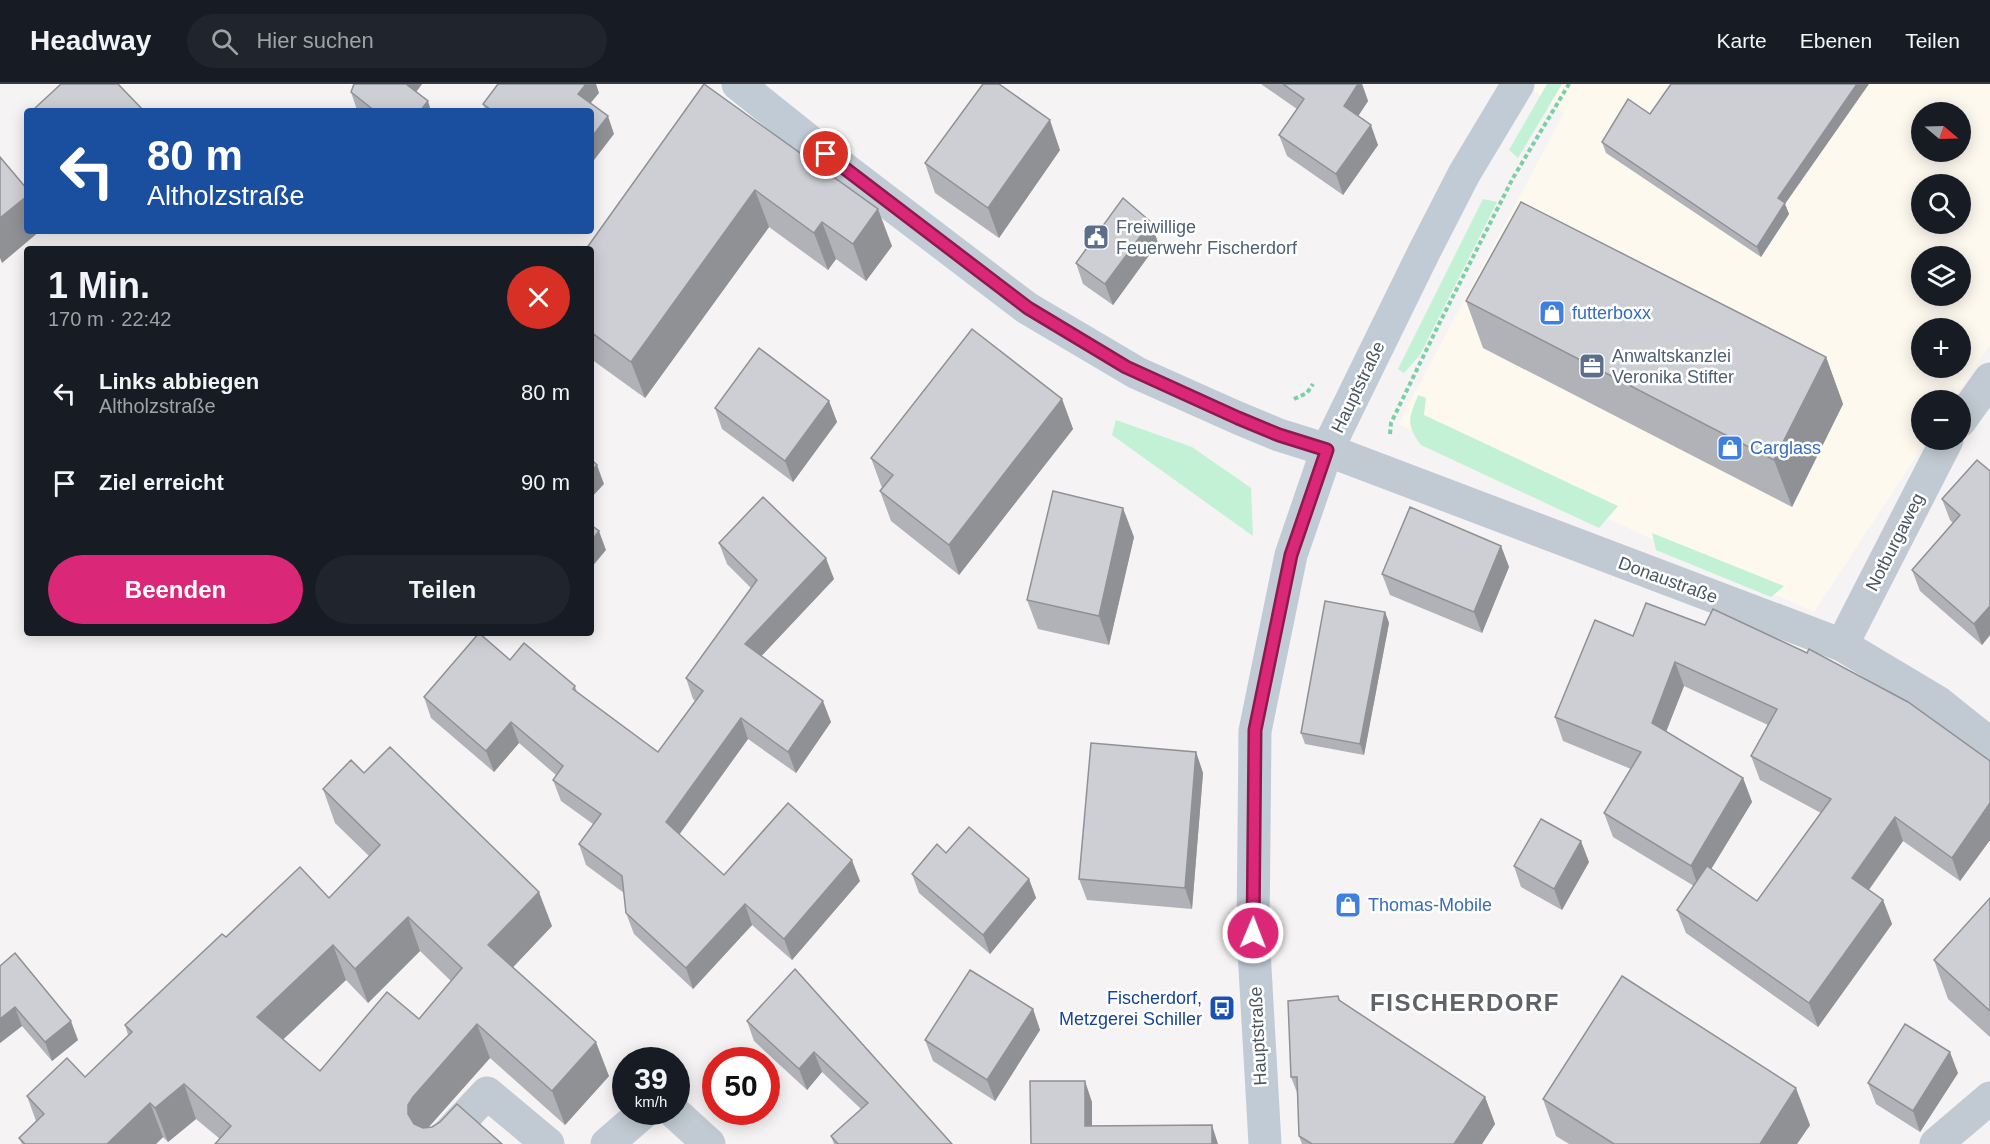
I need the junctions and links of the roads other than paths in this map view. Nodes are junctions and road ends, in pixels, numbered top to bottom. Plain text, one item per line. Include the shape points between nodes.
1 (738, 84) edge
2 (1518, 84) edge
3 (1990, 379) edge
4 (1971, 406) edge
5 (1327, 450) junction
6 (1942, 450) edge
7 (1842, 645) junction
8 (1990, 744) edge
9 (1990, 1098) edge
10 (629, 1125) edge
11 (688, 1125) edge
12 (439, 1144) edge
13 (548, 1144) edge
14 (607, 1144) edge
15 (709, 1144) edge
16 (1265, 1144) edge
17 (1936, 1144) edge

1 - 5 main road via 1028,308 1137,373 1258,427
2 - 5 main road, Hauptstraße via 1464,174
3 - 4 street
5 - 7 street, Donaustraße
5 - 16 main road, Hauptstraße via 1291,555 1255,730 1253,933
6 - 7 street, Notburgaweg
7 - 8 street, Donaustraße via 1939,704
9 - 17 street
10 - 14 street
11 - 15 street
12 - 13 street via 487,1093

